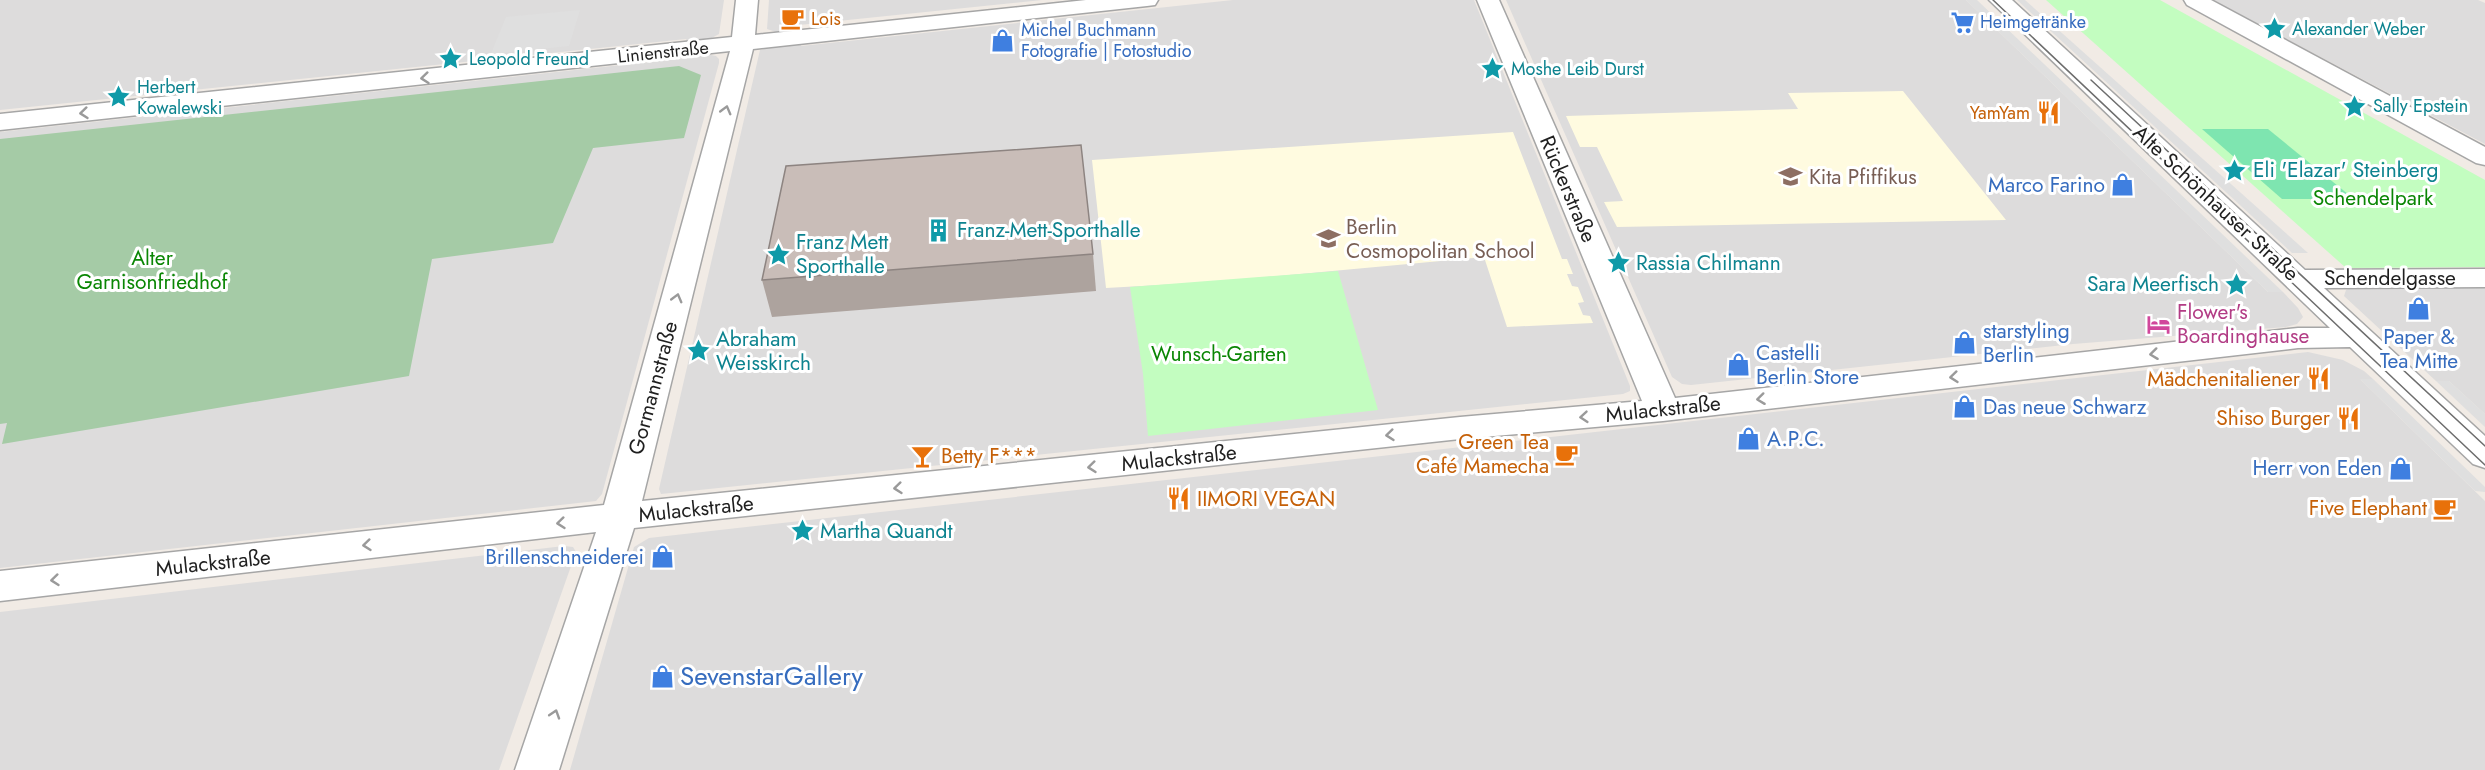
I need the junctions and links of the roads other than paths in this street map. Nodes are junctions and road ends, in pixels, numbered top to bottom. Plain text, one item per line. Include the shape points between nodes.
1 (747, 0) edge
2 (1147, 0) edge
3 (1488, 0) edge
4 (2000, 0) edge
5 (2195, 0) edge
6 (743, 44) junction
7 (0, 122) edge
8 (2485, 157) edge
9 (2485, 278) edge
10 (2296, 279) junction
11 (2359, 337) junction
12 (1663, 410) junction
13 (2485, 456) edge
14 (619, 518) junction
15 (0, 586) edge
16 (537, 770) edge

1 - 6 street, Gormannstraße
2 - 6 street, Linienstraße
3 - 12 street, Rückerstraße
4 - 10 street, Alte Schönhauser Straße
5 - 8 street
6 -> 7 street, Linienstraße
14 -> 6 street, Gormannstraße
9 - 10 street, Schendelgasse
10 - 11 street, Alte Schönhauser Straße
11 -> 12 street, Mulackstraße via 2298,338
11 - 13 street, Alte Schönhauser Straße
12 -> 14 street, Mulackstraße via 1448,429
14 -> 15 street, Mulackstraße
16 -> 14 street, Gormannstraße

